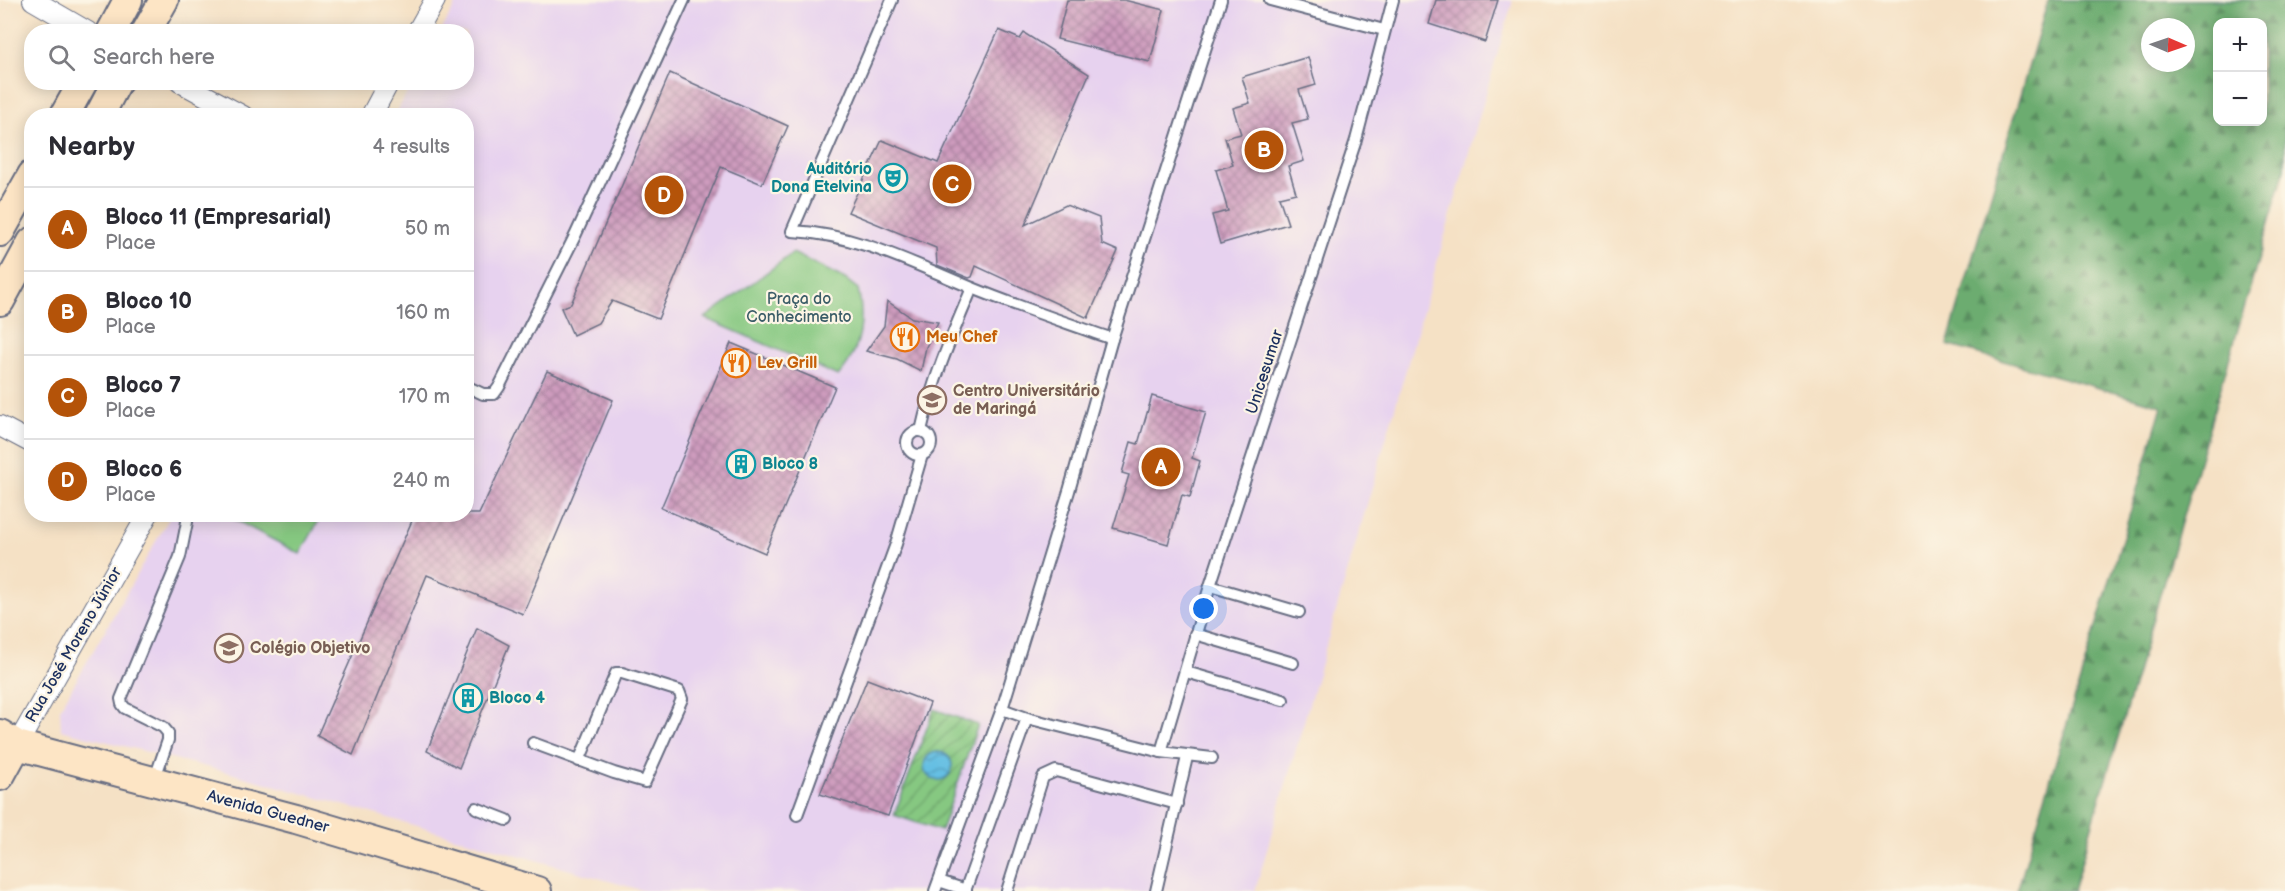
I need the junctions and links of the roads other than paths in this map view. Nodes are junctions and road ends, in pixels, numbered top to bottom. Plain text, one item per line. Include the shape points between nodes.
1 (33, 0) edge
2 (128, 0) edge
3 (164, 0) edge
4 (435, 0) edge
5 (684, 0) edge
6 (892, 0) edge
7 (1221, 0) edge
8 (1270, 0) edge
9 (1393, 0) edge
10 (74, 24) edge
11 (115, 24) edge
12 (150, 24) edge
13 (422, 24) edge
14 (1384, 30) junction
15 (78, 90) edge
16 (113, 90) edge
17 (195, 90) edge
18 (385, 90) edge
19 (68, 108) edge
20 (103, 108) edge
21 (228, 108) edge
22 (375, 108) edge
23 (24, 189) edge
24 (0, 232) edge
25 (24, 257) edge
26 (972, 288) junction
27 (0, 301) edge
28 (1112, 339) junction
29 (474, 390) edge
30 (0, 426) edge
31 (921, 431) junction
32 (24, 439) edge
33 (922, 455) junction
34 (143, 522) edge
35 (185, 522) edge
36 (1210, 586) junction
37 (1299, 612) dead end
38 (1195, 634) junction
39 (1293, 663) dead end
40 (1185, 672) junction
41 (1283, 700) dead end
42 (1002, 710) junction
43 (1027, 718) junction
44 (8, 740) edge
45 (533, 742) dead end
46 (1161, 752) junction
47 (1187, 757) junction
48 (1212, 758) dead end
49 (579, 761) junction
50 (0, 776) edge
51 (154, 781) junction
52 (1177, 804) junction
53 (476, 808) dead end
54 (797, 815) dead end
55 (507, 820) dead end
56 (937, 886) edge
57 (537, 891) edge
58 (965, 891) edge
59 (1007, 891) edge
60 (1156, 891) edge

1 - 10 street
2 - 11 street
3 - 12 street
4 - 13 street
5 - 29 lane via 513,362 494,394
6 - 26 lane via 792,231 819,232 880,249
7 - 28 lane
8 - 14 lane
9 - 14 lane, Unicesumar
14 - 36 lane, Unicesumar via 1327,233
15 - 19 street
16 - 20 street
17 - 21 street
18 - 22 street
23 - 24 street
25 - 27 street
26 - 28 lane
26 - 31 lane via 944,355
28 - 42 lane
30 - 32 street
31 - 33 lane via 931,442
31 - 33 lane via 911,434 906,444 912,454
33 - 54 lane via 884,579
34 - 44 street, Rua José Moreno Júnior
35 - 51 lane via 180,557 121,699 125,708 168,733
36 - 37 lane
36 - 38 lane, Unicesumar
38 - 39 lane
38 - 40 lane, Unicesumar
40 - 41 lane
40 - 46 lane, Unicesumar
42 - 43 lane
42 - 56 lane
43 - 46 lane
43 - 58 lane
44 - 50 street, Rua José Moreno Júnior
44 - 51 street, Avenida Guedner
45 - 49 lane
46 - 47 lane
47 - 48 lane
47 - 52 lane
49 - 49 lane via 645,782 682,694 616,673
51 - 57 street, Avenida Guedner
52 - 59 lane via 1056,771 1048,773 1043,777
52 - 60 lane
53 - 55 lane
56 - 58 lane

